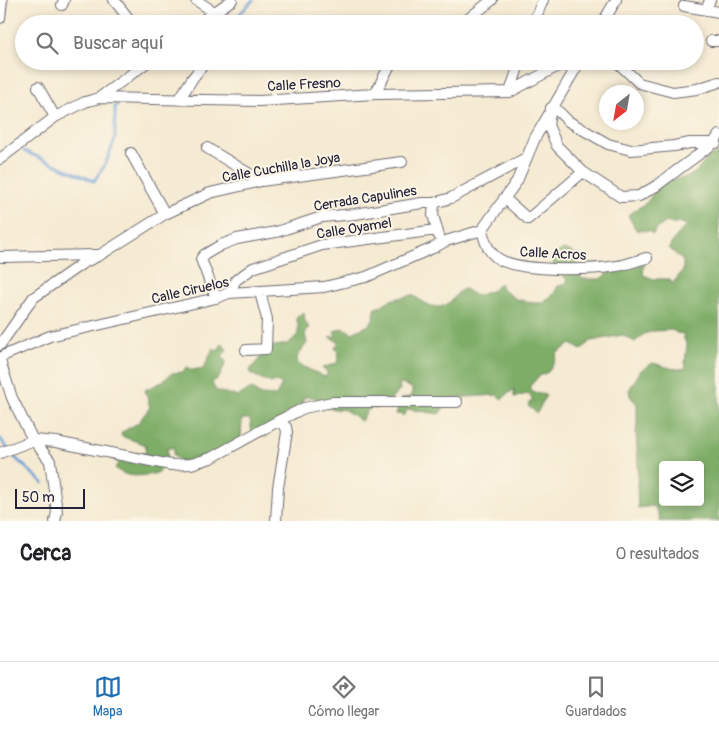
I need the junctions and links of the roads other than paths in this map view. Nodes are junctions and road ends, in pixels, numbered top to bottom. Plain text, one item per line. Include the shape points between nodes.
1 (2, 0) edge
2 (114, 0) edge
3 (196, 0) edge
4 (232, 0) edge
5 (492, 0) edge
6 (543, 0) edge
7 (616, 0) edge
8 (708, 5) edge
9 (684, 6) dead end
10 (214, 12) junction
11 (719, 12) edge
12 (126, 15) edge
13 (210, 15) edge
14 (473, 15) edge
15 (537, 15) edge
16 (607, 15) edge
17 (0, 18) edge
18 (137, 70) edge
19 (199, 70) edge
20 (387, 70) edge
21 (517, 70) edge
22 (550, 70) edge
23 (575, 70) edge
24 (625, 70) edge
25 (719, 82) edge
26 (38, 87) dead end
27 (510, 92) junction
28 (375, 94) junction
29 (99, 98) junction
30 (180, 100) junction
31 (551, 108) junction
32 (55, 117) junction
33 (717, 141) edge
34 (206, 148) dead end
35 (131, 153) dead end
36 (526, 158) junction
37 (0, 159) edge
38 (402, 162) dead end
39 (583, 172) junction
40 (261, 181) junction
41 (504, 198) junction
42 (434, 203) junction
43 (165, 214) junction
44 (437, 230) junction
45 (482, 230) junction
46 (446, 241) junction
47 (100, 255) junction
48 (0, 257) edge
49 (647, 258) dead end
50 (260, 292) junction
51 (229, 293) junction
52 (216, 298) junction
53 (0, 345) edge
54 (246, 350) dead end
55 (0, 360) edge
56 (457, 402) dead end
57 (278, 421) junction
58 (34, 440) junction
59 (4, 451) edge
60 (55, 521) edge
61 (276, 521) edge

1 - 17 street
2 - 12 street
3 - 10 street
4 - 10 street
5 - 14 street
6 - 15 street
7 - 16 street
8 - 9 street
8 - 11 street
10 - 13 street
18 - 29 street
19 - 30 street
20 - 28 street
21 - 27 street
22 - 27 street
23 - 31 street
24 - 25 street via 639,83 673,92
26 - 32 street
27 - 28 street, Calle Fresno
28 - 30 street, Calle Fresno via 288,100
29 - 30 street, Calle Fresno
29 - 32 street
31 - 33 street via 608,144 631,150
31 - 36 street
31 - 39 street via 548,125 557,146
32 - 37 street
33 - 39 street via 639,196 621,197
34 - 40 street
35 - 43 street
36 - 41 street via 517,181
36 - 42 street, Cerrada Capulines via 452,198
38 - 40 street, Calle Cuchilla la Joya
39 - 41 street via 528,219
40 - 43 street, Calle Cuchilla la Joya via 210,193
41 - 45 street
42 - 44 street
42 - 52 street, Cerrada Capulines via 322,216 276,232 221,245 201,259
43 - 47 street, Calle Cuchilla la Joya
44 - 46 street via 440,238
44 - 51 street, Calle Oyamel via 322,246 253,268 236,280
45 - 46 street
45 - 49 street, Calle Acros via 486,246 497,257 526,268 587,270
46 - 50 street, Calle Ciruelos via 366,277 324,286
47 - 48 street
47 - 53 street via 33,298
50 - 51 street, Calle Ciruelos
50 - 54 street via 267,319 266,349
51 - 52 street, Calle Ciruelos
52 - 55 street, Calle Ciruelos via 50,336
55 - 58 street, Calle Ciruelos via 12,398
56 - 57 street via 332,402 304,408
57 - 58 street via 210,458 191,464 171,465
57 - 61 street via 287,432
58 - 59 street
58 - 60 street, Calle Ciruelos via 50,461 57,512

